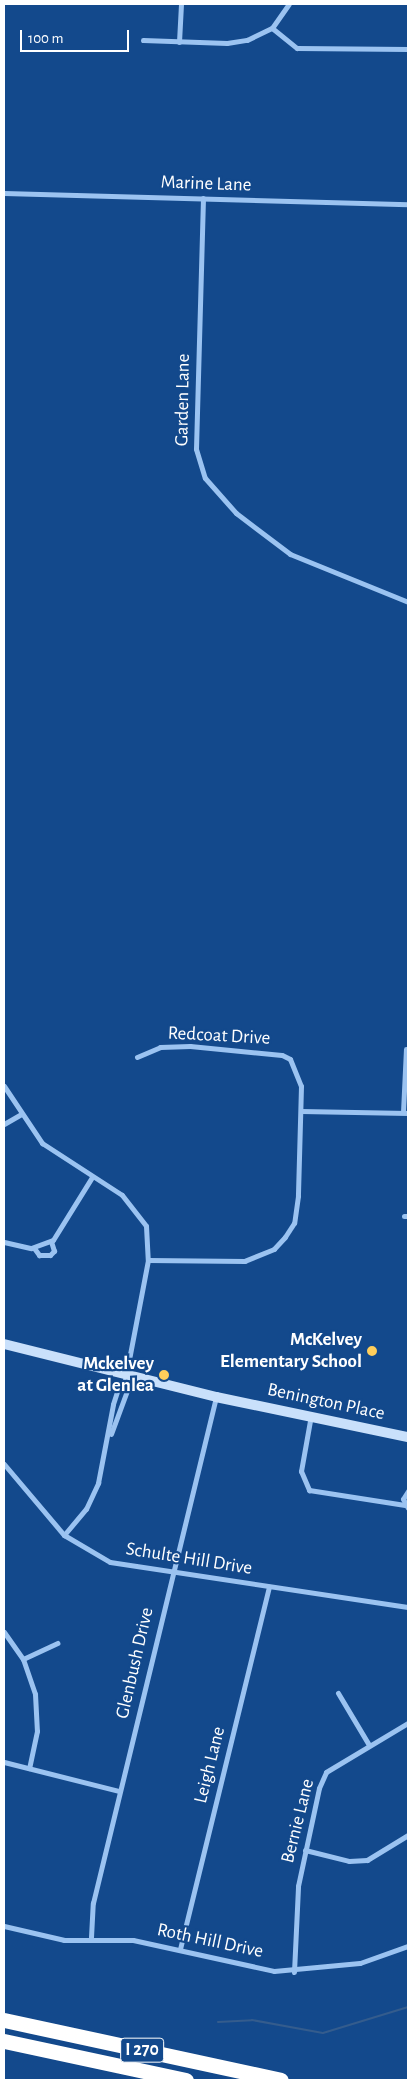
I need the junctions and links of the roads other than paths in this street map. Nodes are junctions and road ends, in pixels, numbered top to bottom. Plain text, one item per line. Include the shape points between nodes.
1 (181, 4) edge
2 (289, 4) edge
3 (272, 28) junction
4 (143, 40) dead end
5 (179, 42) junction
6 (408, 49) edge
7 (4, 193) edge
8 (203, 198) junction
9 (408, 204) edge
10 (408, 602) edge
11 (406, 1049) dead end
12 (137, 1057) dead end
13 (4, 1086) edge
14 (301, 1110) junction
15 (406, 1113) edge
16 (21, 1114) junction
17 (4, 1124) edge
18 (92, 1176) junction
19 (52, 1241) junction
20 (4, 1242) edge
21 (34, 1248) junction
22 (148, 1260) junction
23 (4, 1344) edge
24 (126, 1378) junction
25 (216, 1397) junction
26 (311, 1415) junction
27 (111, 1434) junction
28 (408, 1437) edge
29 (4, 1464) edge
30 (408, 1491) edge
31 (407, 1506) edge
32 (64, 1535) junction
33 (172, 1573) junction
34 (269, 1588) junction
35 (408, 1607) edge
36 (4, 1632) edge
37 (56, 1642) dead end
38 (23, 1660) junction
39 (338, 1693) dead end
40 (408, 1723) edge
41 (369, 1746) junction
42 (4, 1762) edge
43 (29, 1768) junction
44 (119, 1791) junction
45 (408, 1835) edge
46 (305, 1850) junction
47 (4, 1926) edge
48 (91, 1937) junction
49 (408, 1946) edge
50 (180, 1949) junction
51 (294, 1972) junction
52 (4, 2020) edge
53 (4, 2041) edge
54 (186, 2080) edge
55 (281, 2080) edge

1 - 5 street
2 - 3 street
3 - 5 street via 234,43
3 - 6 street via 297,48
4 - 5 street
7 - 8 street, Marine Lane
8 - 9 street, Marine Lane
8 - 10 street, Garden Lane via 196,449 205,478 236,513 290,554
11 - 15 street
12 - 14 street, Redcoat Drive via 160,1047 183,1046 282,1054 290,1059 299,1075
13 - 16 street
14 - 15 street
14 - 22 street, Redcoat Drive via 294,1223 274,1249 246,1261
16 - 17 street
16 - 18 street via 54,1154
18 - 19 street
18 - 22 street via 122,1195 141,1216 149,1241
19 - 21 street
19 - 21 street via 54,1250 50,1255 40,1255
20 - 21 street
22 - 24 street
23 - 24 main road, Benington Place
24 - 25 main road, Benington Place
24 - 27 street via 124,1404
24 - 27 street via 119,1386 113,1404
25 - 26 main road, Benington Place
25 - 33 street, Glenbush Drive
26 - 28 main road, Benington Place
26 - 31 street via 301,1471 309,1490
27 - 32 street via 98,1483 86,1510
29 - 32 street, Schulte Hill Drive
30 - 31 street
32 - 33 street, Schulte Hill Drive via 110,1562
33 - 34 street, Schulte Hill Drive
33 - 44 street, Glenbush Drive
34 - 35 street, Schulte Hill Drive
34 - 50 street, Leigh Lane
36 - 38 street
37 - 38 street
38 - 43 street via 38,1717
39 - 41 street
40 - 41 street, Bernie Lane
41 - 46 street, Bernie Lane via 326,1772
42 - 43 street
43 - 44 street
44 - 48 street, Glenbush Drive via 93,1903
45 - 46 street via 368,1860 349,1861
46 - 51 street, Bernie Lane via 298,1886
47 - 48 street, Roth Hill Drive via 64,1940
48 - 50 street, Roth Hill Drive
49 - 51 street, Roth Hill Drive via 360,1963
50 - 51 street, Roth Hill Drive
52 - 55 highway, I 270
53 - 54 highway, I 270

